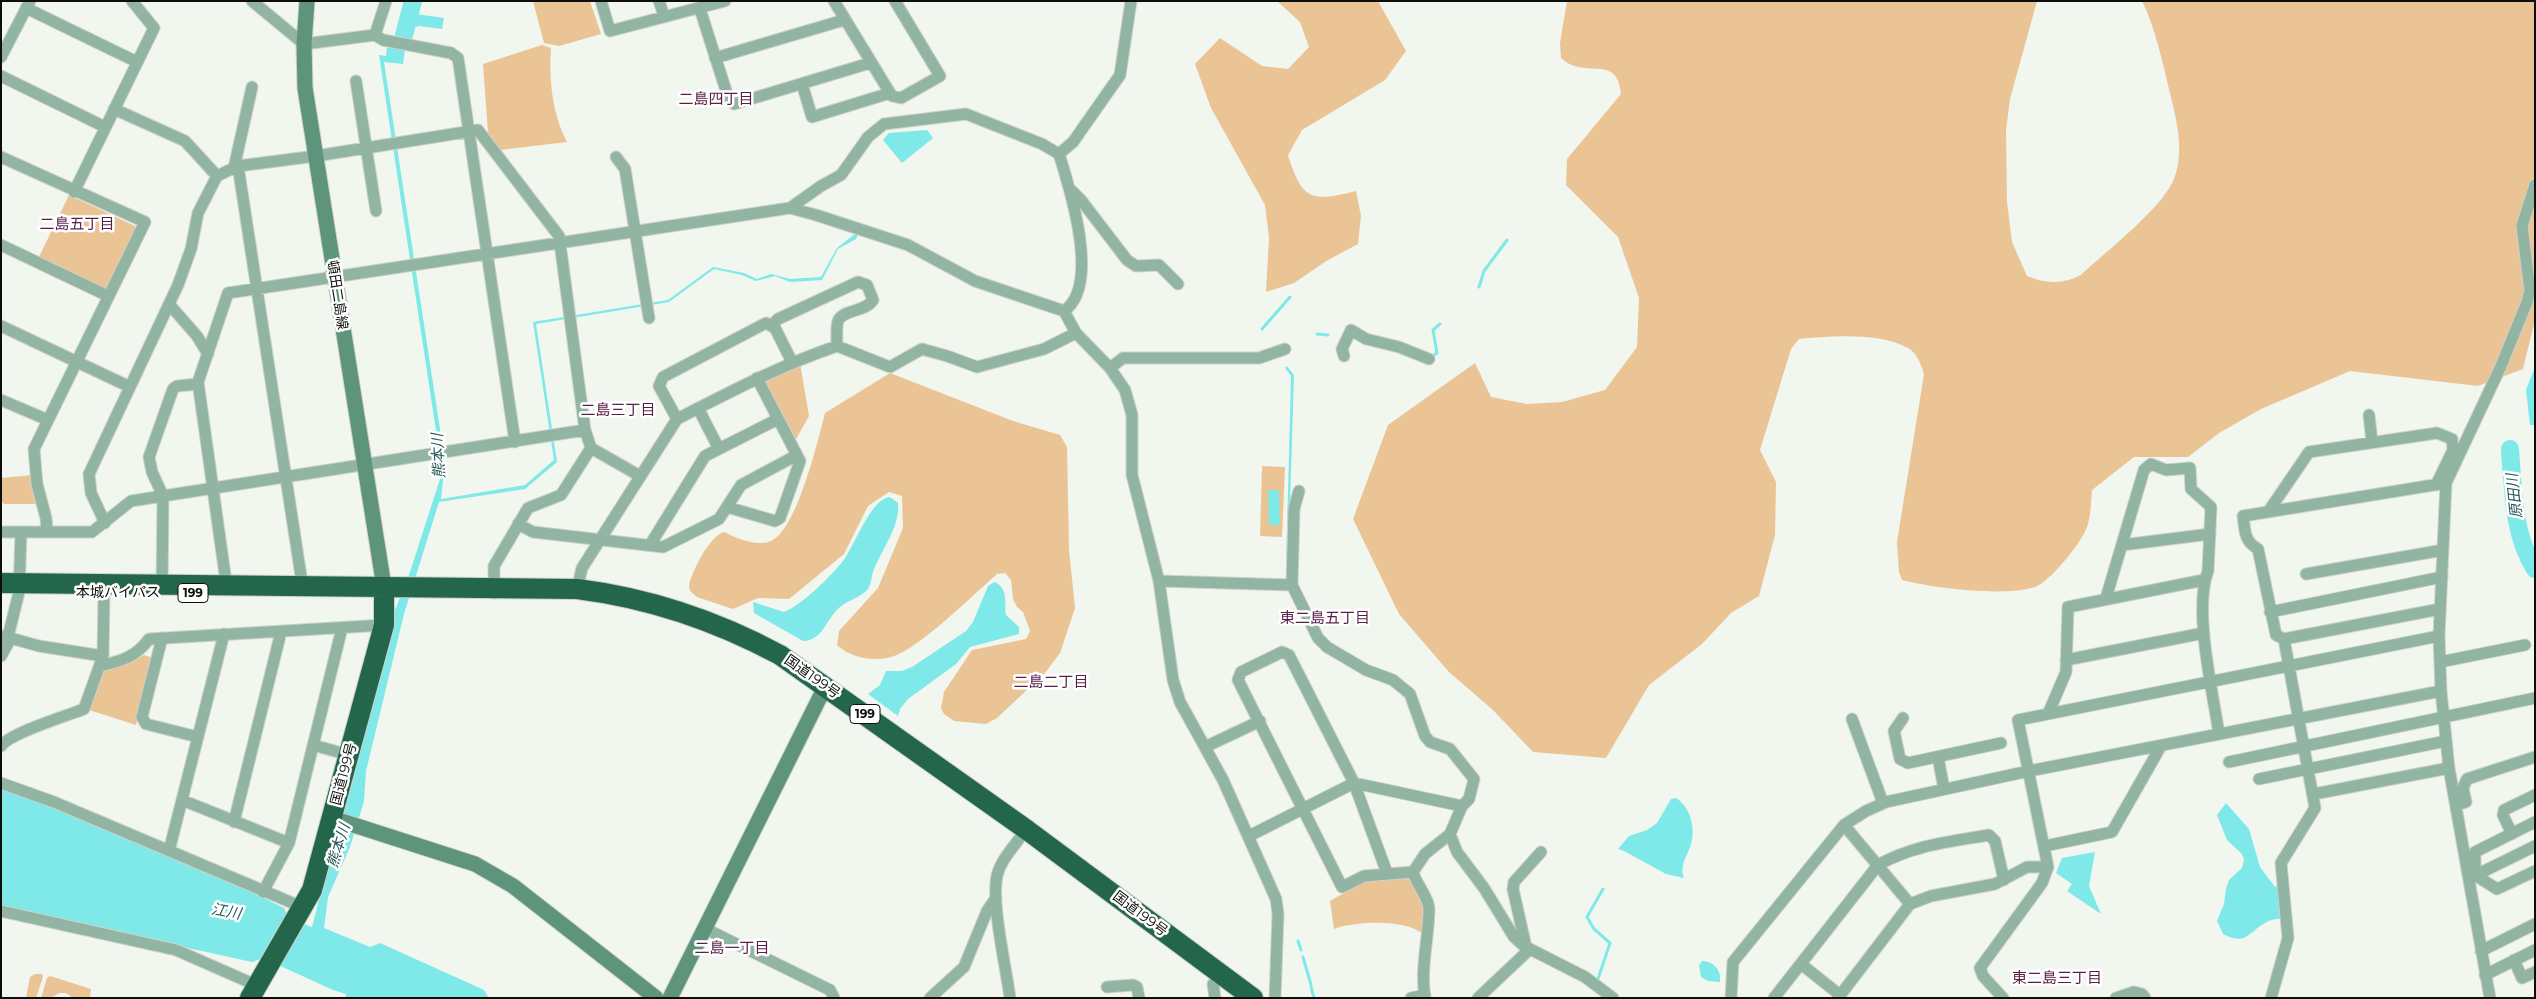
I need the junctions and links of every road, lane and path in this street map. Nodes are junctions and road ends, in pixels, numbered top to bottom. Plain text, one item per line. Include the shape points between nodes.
1 (132, 1) edge
2 (252, 1) edge
3 (307, 1) edge
4 (386, 1) edge
5 (601, 1) edge
6 (659, 1) edge
7 (725, 1) edge
8 (834, 1) edge
9 (895, 1) edge
10 (1131, 1) edge
11 (28, 5) edge
12 (700, 9) junction
13 (664, 16) junction
14 (844, 20) junction
15 (375, 35) junction
16 (5, 39) edge
17 (304, 44) junction
18 (1, 57) edge
19 (715, 58) junction
20 (137, 62) junction
21 (870, 64) junction
22 (1, 76) edge
23 (356, 82) dead end
24 (802, 84) junction
25 (252, 87) dead end
26 (890, 93) junction
27 (114, 108) junction
28 (105, 127) junction
29 (468, 132) junction
30 (366, 148) junction
31 (1060, 154) junction
32 (316, 156) junction
33 (1, 157) edge
34 (616, 157) dead end
35 (236, 167) junction
36 (217, 176) junction
37 (2535, 185) edge
38 (1071, 190) junction
39 (74, 192) junction
40 (790, 208) junction
41 (376, 211) dead end
42 (635, 232) junction
43 (558, 243) junction
44 (1, 245) edge
45 (486, 253) junction
46 (334, 277) junction
47 (1178, 284) dead end
48 (257, 289) junction
49 (108, 296) junction
50 (169, 304) junction
51 (1064, 311) junction
52 (649, 318) dead end
53 (1, 326) edge
54 (771, 326) junction
55 (1076, 333) junction
56 (837, 346) junction
57 (1285, 349) dead end
58 (208, 354) junction
59 (1344, 356) dead end
60 (1429, 359) dead end
61 (76, 362) junction
62 (792, 362) junction
63 (1110, 368) junction
64 (757, 378) junction
65 (198, 384) junction
66 (130, 387) junction
67 (1, 400) edge
68 (698, 408) junction
69 (2369, 416) dead end
70 (677, 419) junction
71 (778, 419) junction
72 (48, 420) junction
73 (586, 430) junction
74 (515, 442) junction
75 (2372, 442) junction
76 (591, 448) junction
77 (719, 449) junction
78 (797, 455) junction
79 (363, 463) junction
80 (284, 476) junction
81 (640, 476) junction
82 (2441, 484) junction
83 (213, 489) junction
84 (1299, 491) dead end
85 (163, 496) junction
86 (727, 507) junction
87 (2268, 512) junction
88 (105, 523) junction
89 (518, 524) junction
90 (1, 532) edge
91 (47, 532) junction
92 (21, 533) junction
93 (2210, 534) junction
94 (601, 540) junction
95 (650, 545) junction
96 (2122, 545) junction
97 (2443, 550) junction
98 (2306, 574) dead end
99 (2442, 577) junction
100 (2204, 580) junction
101 (1159, 581) junction
102 (1292, 585) junction
103 (10, 587) edge
104 (162, 589) junction
105 (576, 589) junction
106 (227, 590) junction
107 (304, 590) junction
108 (493, 590) junction
109 (399, 591) junction
110 (104, 593) junction
111 (2106, 598) junction
112 (2440, 609) junction
113 (2270, 612) junction
114 (384, 625) junction
115 (342, 628) junction
116 (281, 632) junction
117 (2204, 633) junction
118 (224, 634) junction
119 (2439, 636) junction
120 (7, 637) edge
121 (162, 638) junction
122 (2284, 639) junction
123 (2525, 645) dead end
124 (1, 656) edge
125 (2066, 660) junction
126 (101, 661) junction
127 (2440, 662) junction
128 (2288, 666) junction
129 (2211, 682) junction
130 (2441, 691) junction
131 (824, 692) junction
132 (2535, 698) edge
133 (2048, 714) junction
134 (1903, 718) dead end
135 (2443, 718) junction
136 (1852, 719) dead end
137 (2298, 720) junction
138 (1260, 721) junction
139 (2219, 734) junction
140 (198, 737) junction
141 (2446, 741) junction
142 (2001, 743) dead end
143 (1, 745) edge
144 (313, 745) junction
145 (2161, 746) junction
146 (2304, 746) junction
147 (1204, 747) junction
148 (349, 755) junction
149 (1938, 757) junction
150 (2535, 757) edge
151 (2229, 762) dead end
152 (2449, 768) junction
153 (2309, 769) junction
154 (2030, 771) junction
155 (2259, 779) dead end
156 (1354, 783) junction
157 (1, 784) edge
158 (1944, 789) junction
159 (2314, 794) junction
160 (2535, 795) edge
161 (182, 800) junction
162 (1883, 803) junction
163 (2456, 805) junction
164 (1462, 806) junction
165 (1304, 808) junction
166 (332, 818) junction
167 (234, 822) junction
168 (2535, 822) edge
169 (1844, 825) junction
170 (1450, 834) junction
171 (2512, 834) junction
172 (1249, 836) junction
173 (1019, 839) junction
174 (289, 844) junction
175 (2045, 846) junction
176 (2535, 846) edge
177 (169, 851) junction
178 (1540, 852) dead end
179 (1878, 865) junction
180 (2048, 867) junction
181 (2535, 870) edge
182 (1413, 872) junction
183 (1387, 873) junction
184 (2472, 877) junction
185 (2004, 880) junction
186 (263, 892) junction
187 (996, 898) junction
188 (1910, 904) junction
189 (301, 910) junction
190 (1, 911) edge
191 (2535, 924) edge
192 (706, 929) junction
193 (1528, 948) junction
194 (2535, 950) edge
195 (2481, 951) junction
196 (2514, 960) junction
197 (1801, 964) junction
198 (2535, 972) edge
199 (2485, 974) junction
200 (1107, 987) dead end
201 (257, 988) edge
202 (1214, 991) edge
203 (1425, 996) edge
204 (1839, 996) edge
205 (656, 998) edge
206 (670, 998) edge
207 (834, 998) edge
208 (930, 998) edge
209 (1010, 998) edge
210 (1139, 998) edge
211 (1232, 998) edge
212 (1253, 998) edge
213 (1274, 998) edge
214 (1411, 998) edge
215 (1478, 998) edge
216 (1613, 998) edge
217 (1731, 998) edge
218 (1774, 998) edge
219 (2003, 998) edge
220 (2116, 998) edge
221 (2144, 998) edge
222 (2271, 998) edge
223 (2490, 998) edge

1 - 20 street via 154,28
2 - 17 street
3 - 17 street, 頓田二島線
4 - 15 street
5 - 13 street via 610,32
6 - 13 street
7 - 12 street
8 - 14 street
9 - 26 street via 940,76 901,98
10 - 31 street via 1120,76 1073,142
11 - 16 street
11 - 20 street
12 - 13 street
12 - 19 street
14 - 19 street
14 - 21 street
15 - 17 street
15 - 29 street via 383,40 456,54
16 - 18 street
17 - 32 street, 頓田二島線 via 305,88
19 - 24 street via 729,100 734,104
20 - 27 street
21 - 24 street
21 - 26 street
22 - 28 street
23 - 30 street
24 - 26 street via 812,117
25 - 35 street
27 - 28 street
27 - 36 street via 185,141
28 - 39 street
29 - 30 street
29 - 43 street via 478,130 559,236
29 - 45 street
30 - 32 street
30 - 41 street
31 - 38 street
31 - 40 street via 966,114 884,124 868,137 840,175
32 - 35 street
32 - 46 street, 頓田二島線
33 - 39 street
34 - 42 street via 625,169
35 - 36 street
35 - 48 street
36 - 50 street via 198,213 191,249
37 - 82 street via 2522,226 2530,291 2527,302 2501,366
38 - 47 street via 1127,260 1136,266 1159,265
38 - 51 street via 1081,249 1079,287 1073,305
39 - 49 street via 145,222
40 - 42 street
40 - 51 street via 908,245 975,281
42 - 43 street
42 - 52 street
43 - 45 street
43 - 73 street
44 - 49 street
45 - 46 street
45 - 74 street
46 - 48 street
46 - 79 street, 頓田二島線
48 - 58 street via 228,293
48 - 80 street
49 - 61 street
50 - 58 street
50 - 66 street
51 - 55 street
53 - 61 street
54 - 56 street via 778,319 858,282 867,285 873,300 870,305 841,317
54 - 62 street
54 - 70 street via 766,323 663,377 659,386
55 - 56 street via 1044,349 977,367 922,349 890,367
55 - 63 street
56 - 62 street
57 - 63 street via 1258,358 1123,358
58 - 65 street
59 - 60 street via 1342,348 1351,330 1366,339
61 - 66 street
61 - 72 street
62 - 64 street
63 - 101 street via 1125,390 1132,415 1132,475
64 - 68 street
64 - 71 street
65 - 83 street
65 - 85 street via 173,389 152,450 150,463
66 - 88 street via 89,474 91,493
67 - 72 street
68 - 70 street
68 - 77 street
69 - 75 street
70 - 81 street
71 - 77 street
71 - 78 street
72 - 91 street via 34,449
73 - 74 street
73 - 76 street
74 - 79 street
75 - 82 street via 2437,432 2452,439 2453,450
75 - 87 street via 2310,452
76 - 81 street
76 - 89 street via 561,495 528,508
77 - 95 street via 706,456
78 - 86 street via 741,485
78 - 86 street via 800,461 780,518 775,521
79 - 80 street
79 - 109 street, 頓田二島線
80 - 83 street
80 - 107 street
81 - 94 street
82 - 87 street
82 - 97 street
83 - 85 street
83 - 106 street
84 - 102 street via 1294,509
85 - 88 street via 131,501
85 - 104 street
86 - 95 street via 719,519 663,547
87 - 113 street via 2243,516 2246,538 2258,549
88 - 91 street via 92,532
89 - 94 street via 533,532
89 - 108 street via 494,566
90 - 92 street
91 - 92 street
92 - 103 street
93 - 96 street
93 - 96 street via 2211,507 2191,489 2190,468 2166,470 2151,464 2144,470
93 - 100 street via 2208,571
94 - 95 street
94 - 105 street via 582,568
96 - 111 street
97 - 98 street
97 - 99 street
99 - 112 street
99 - 113 street
100 - 111 street
100 - 117 street via 2201,608
101 - 102 street
101 - 147 street via 1173,680 1180,702
102 - 164 street via 1318,638 1327,647 1366,670 1393,680 1410,694 1425,736 1430,742 1450,749 1474,778 1469,798
103 - 104 highway, 本城バイパス / 199
103 - 110 highway, 本城バイパス / 199
103 - 120 street
104 - 106 highway, 本城バイパス / 199
104 - 110 highway, 本城バイパス / 199
105 - 108 highway, 国道199号 / 199
105 - 131 highway, 国道199号 / 199 via 647,601 738,632 780,654
106 - 107 highway, 本城バイパス / 199
107 - 109 highway, 本城バイパス / 199
108 - 109 highway, 国道199号 / 199
108 - 131 highway, 国道199号 / 199 via 644,609 732,642
109 - 114 highway, 国道199号
110 - 126 street
111 - 125 street via 2068,607
112 - 119 street
112 - 122 street
113 - 122 street via 2276,635
114 - 115 street
114 - 148 highway, 国道199号
115 - 116 street
115 - 144 street
116 - 118 street
116 - 167 street
117 - 125 street
117 - 129 street
118 - 121 street
118 - 140 street
119 - 127 street
119 - 128 street
120 - 124 street
120 - 126 street
121 - 126 street via 149,639 141,651 127,659
121 - 140 street via 142,717 146,724
122 - 128 street
123 - 127 street
125 - 133 street via 2066,672
126 - 143 street via 84,709
127 - 130 street
128 - 129 street
128 - 137 street
129 - 133 street
129 - 139 street
130 - 135 street
130 - 137 street
131 - 173 highway, 国道199号 / 199
131 - 192 street
131 - 212 highway, 国道199号 / 199 via 1027,830
132 - 135 street
133 - 154 street via 2018,720
134 - 149 street via 1894,731 1900,758 1908,763
135 - 141 street
135 - 146 street
136 - 162 street
137 - 139 street
137 - 146 street
138 - 147 street
138 - 156 street via 1238,680 1240,672 1282,652 1289,656
138 - 165 street
139 - 145 street
140 - 161 street
141 - 152 street
141 - 153 street
142 - 149 street
144 - 148 street
144 - 174 street
145 - 154 street
145 - 175 street via 2112,832
146 - 151 street
146 - 153 street
147 - 172 street
148 - 166 highway, 国道199号
149 - 158 street
150 - 163 street via 2467,779 2463,788 2466,802
152 - 159 street
152 - 163 street
153 - 155 street
153 - 159 street
154 - 158 street
154 - 175 street
156 - 164 street
156 - 165 street
156 - 183 street
157 - 177 street via 40,796
158 - 162 street
159 - 222 street via 2312,817 2281,862 2288,938
160 - 171 street via 2504,810 2503,815
161 - 167 street
161 - 177 street
162 - 169 street
163 - 184 street
164 - 170 street
165 - 172 street
165 - 183 street via 1342,887 1364,876
166 - 189 highway, 国道199号 via 312,890
166 - 205 street via 475,864 513,886
167 - 174 street
168 - 171 street
169 - 179 street
169 - 217 street via 1733,962
170 - 182 street via 1425,854
170 - 193 street via 1456,851 1496,906 1507,929
171 - 184 street via 2475,852
172 - 213 street via 1276,899
173 - 187 street via 997,876
173 - 202 highway, 国道199号 / 199
174 - 186 street
175 - 180 street
176 - 184 street
177 - 186 street
178 - 193 street via 1514,882 1513,889
179 - 185 street via 1911,849 1989,835 1995,841
179 - 188 street
179 - 197 street
180 - 185 street via 2027,867
180 - 219 street via 2042,883 1980,968
181 - 184 street via 2497,889
182 - 183 street
182 - 203 street via 1429,906 1422,981
184 - 195 street
185 - 188 street via 1931,896
186 - 189 street
187 - 208 street via 987,911 964,968
187 - 209 street
188 - 204 street
189 - 201 highway, 国道199号
190 - 201 street via 176,950
191 - 195 street
192 - 206 street
192 - 207 street via 830,990
193 - 215 street
193 - 216 street via 1585,977
194 - 196 street
195 - 199 street
196 - 198 street via 2522,978
196 - 199 street
197 - 204 street
197 - 218 street
199 - 223 street
200 - 210 street via 1133,985 1137,987
202 - 211 highway, 国道199号 / 199
203 - 214 street
220 - 221 street via 2134,992

